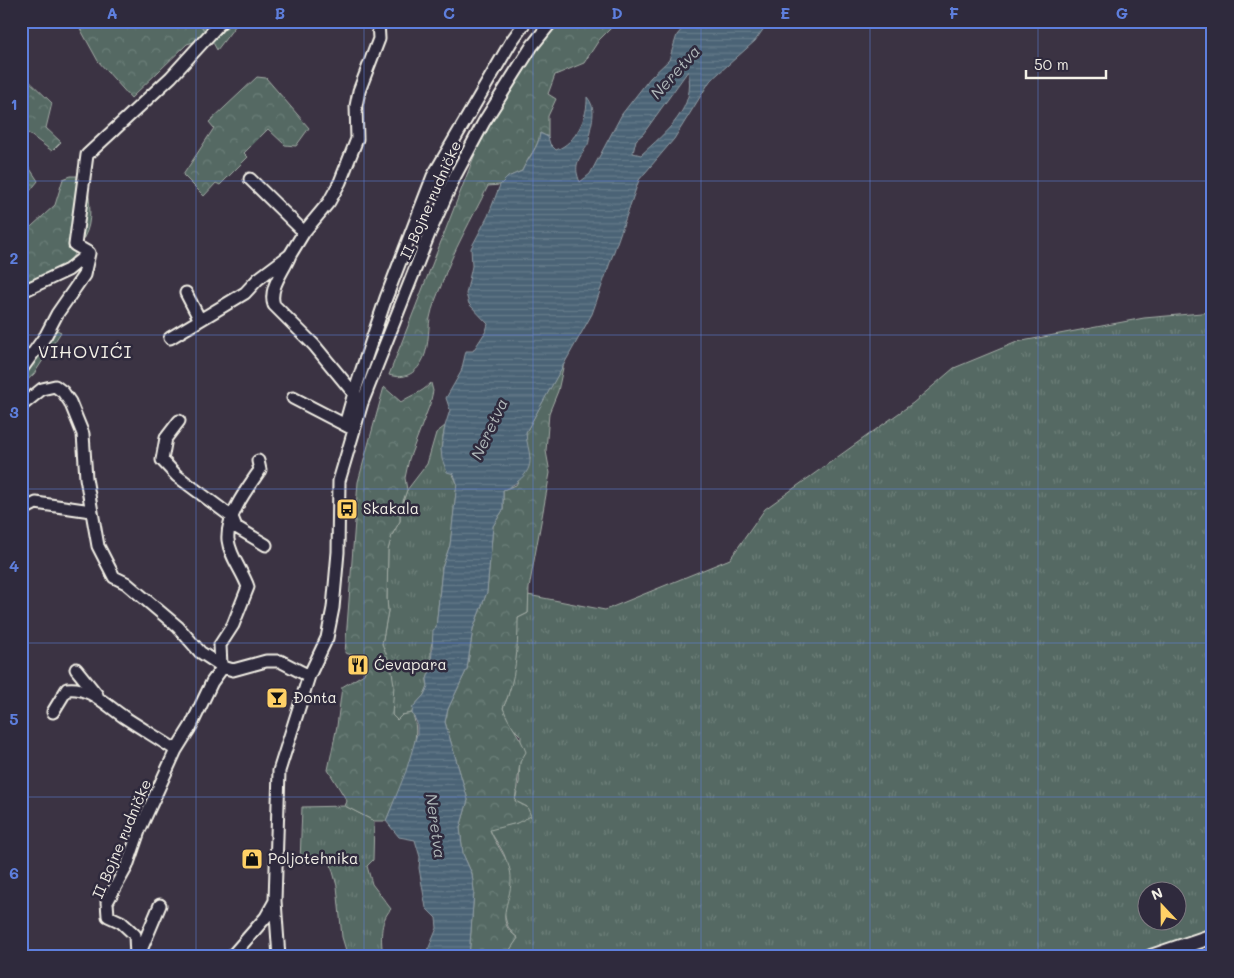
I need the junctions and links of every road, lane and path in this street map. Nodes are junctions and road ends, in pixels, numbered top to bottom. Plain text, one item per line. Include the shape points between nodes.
1 (222, 21) edge
2 (378, 21) edge
3 (526, 21) edge
4 (552, 21) edge
5 (250, 179) dead end
6 (304, 232) junction
7 (89, 253) junction
8 (290, 255) junction
9 (21, 292) edge
10 (186, 293) dead end
11 (200, 320) junction
12 (170, 338) dead end
13 (21, 370) edge
14 (354, 393) junction
15 (294, 398) dead end
16 (362, 404) junction
17 (21, 406) edge
18 (179, 421) dead end
19 (350, 427) junction
20 (258, 461) dead end
21 (21, 511) edge
22 (91, 511) junction
23 (232, 517) junction
24 (266, 545) dead end
25 (222, 666) junction
26 (76, 669) dead end
27 (309, 676) junction
28 (101, 700) junction
29 (53, 712) dead end
30 (176, 750) junction
31 (275, 901) junction
32 (160, 905) dead end
33 (1213, 936) edge
34 (137, 957) edge
35 (231, 957) edge
36 (280, 957) edge
37 (1151, 957) edge

1 - 7 street via 172,77 87,155 76,245
2 - 6 street via 379,40 356,106 357,139 329,202
3 - 14 street, II Bojne rudničke via 433,176
4 - 16 street, II Bojne rudničke via 532,46 484,122 455,176
5 - 6 street
6 - 8 street
7 - 9 street via 68,270
7 - 13 street via 84,274
8 - 11 street via 245,293
8 - 14 street via 271,297 274,305 314,345
10 - 11 street
11 - 12 street
14 - 16 street
14 - 19 street, II Bojne rudničke
15 - 19 street
16 - 19 street, II Bojne rudničke
17 - 22 street via 42,389 55,386 66,397 82,434
18 - 23 street via 166,438 162,460 177,476
19 - 27 street, II Bojne rudničke via 339,481 333,608 327,638
20 - 23 street, II Bojne rudničke via 260,470
21 - 22 street via 36,503
22 - 25 street via 98,546 114,577 126,583 178,627 200,652
23 - 24 street via 236,528
23 - 25 street, II Bojne rudničke via 228,541 248,587 233,625 220,645
25 - 27 street via 233,670 280,661
25 - 30 street, II Bojne rudničke
26 - 28 street
27 - 31 street, II Bojne rudničke via 279,771
28 - 29 street via 75,688 67,689
28 - 30 street
30 - 34 street, II Bojne rudničke via 139,831 127,866 107,902 108,916 121,922 134,935
31 - 35 street, II Bojne rudničke via 266,918
31 - 36 street
32 - 34 street
33 - 37 main road

